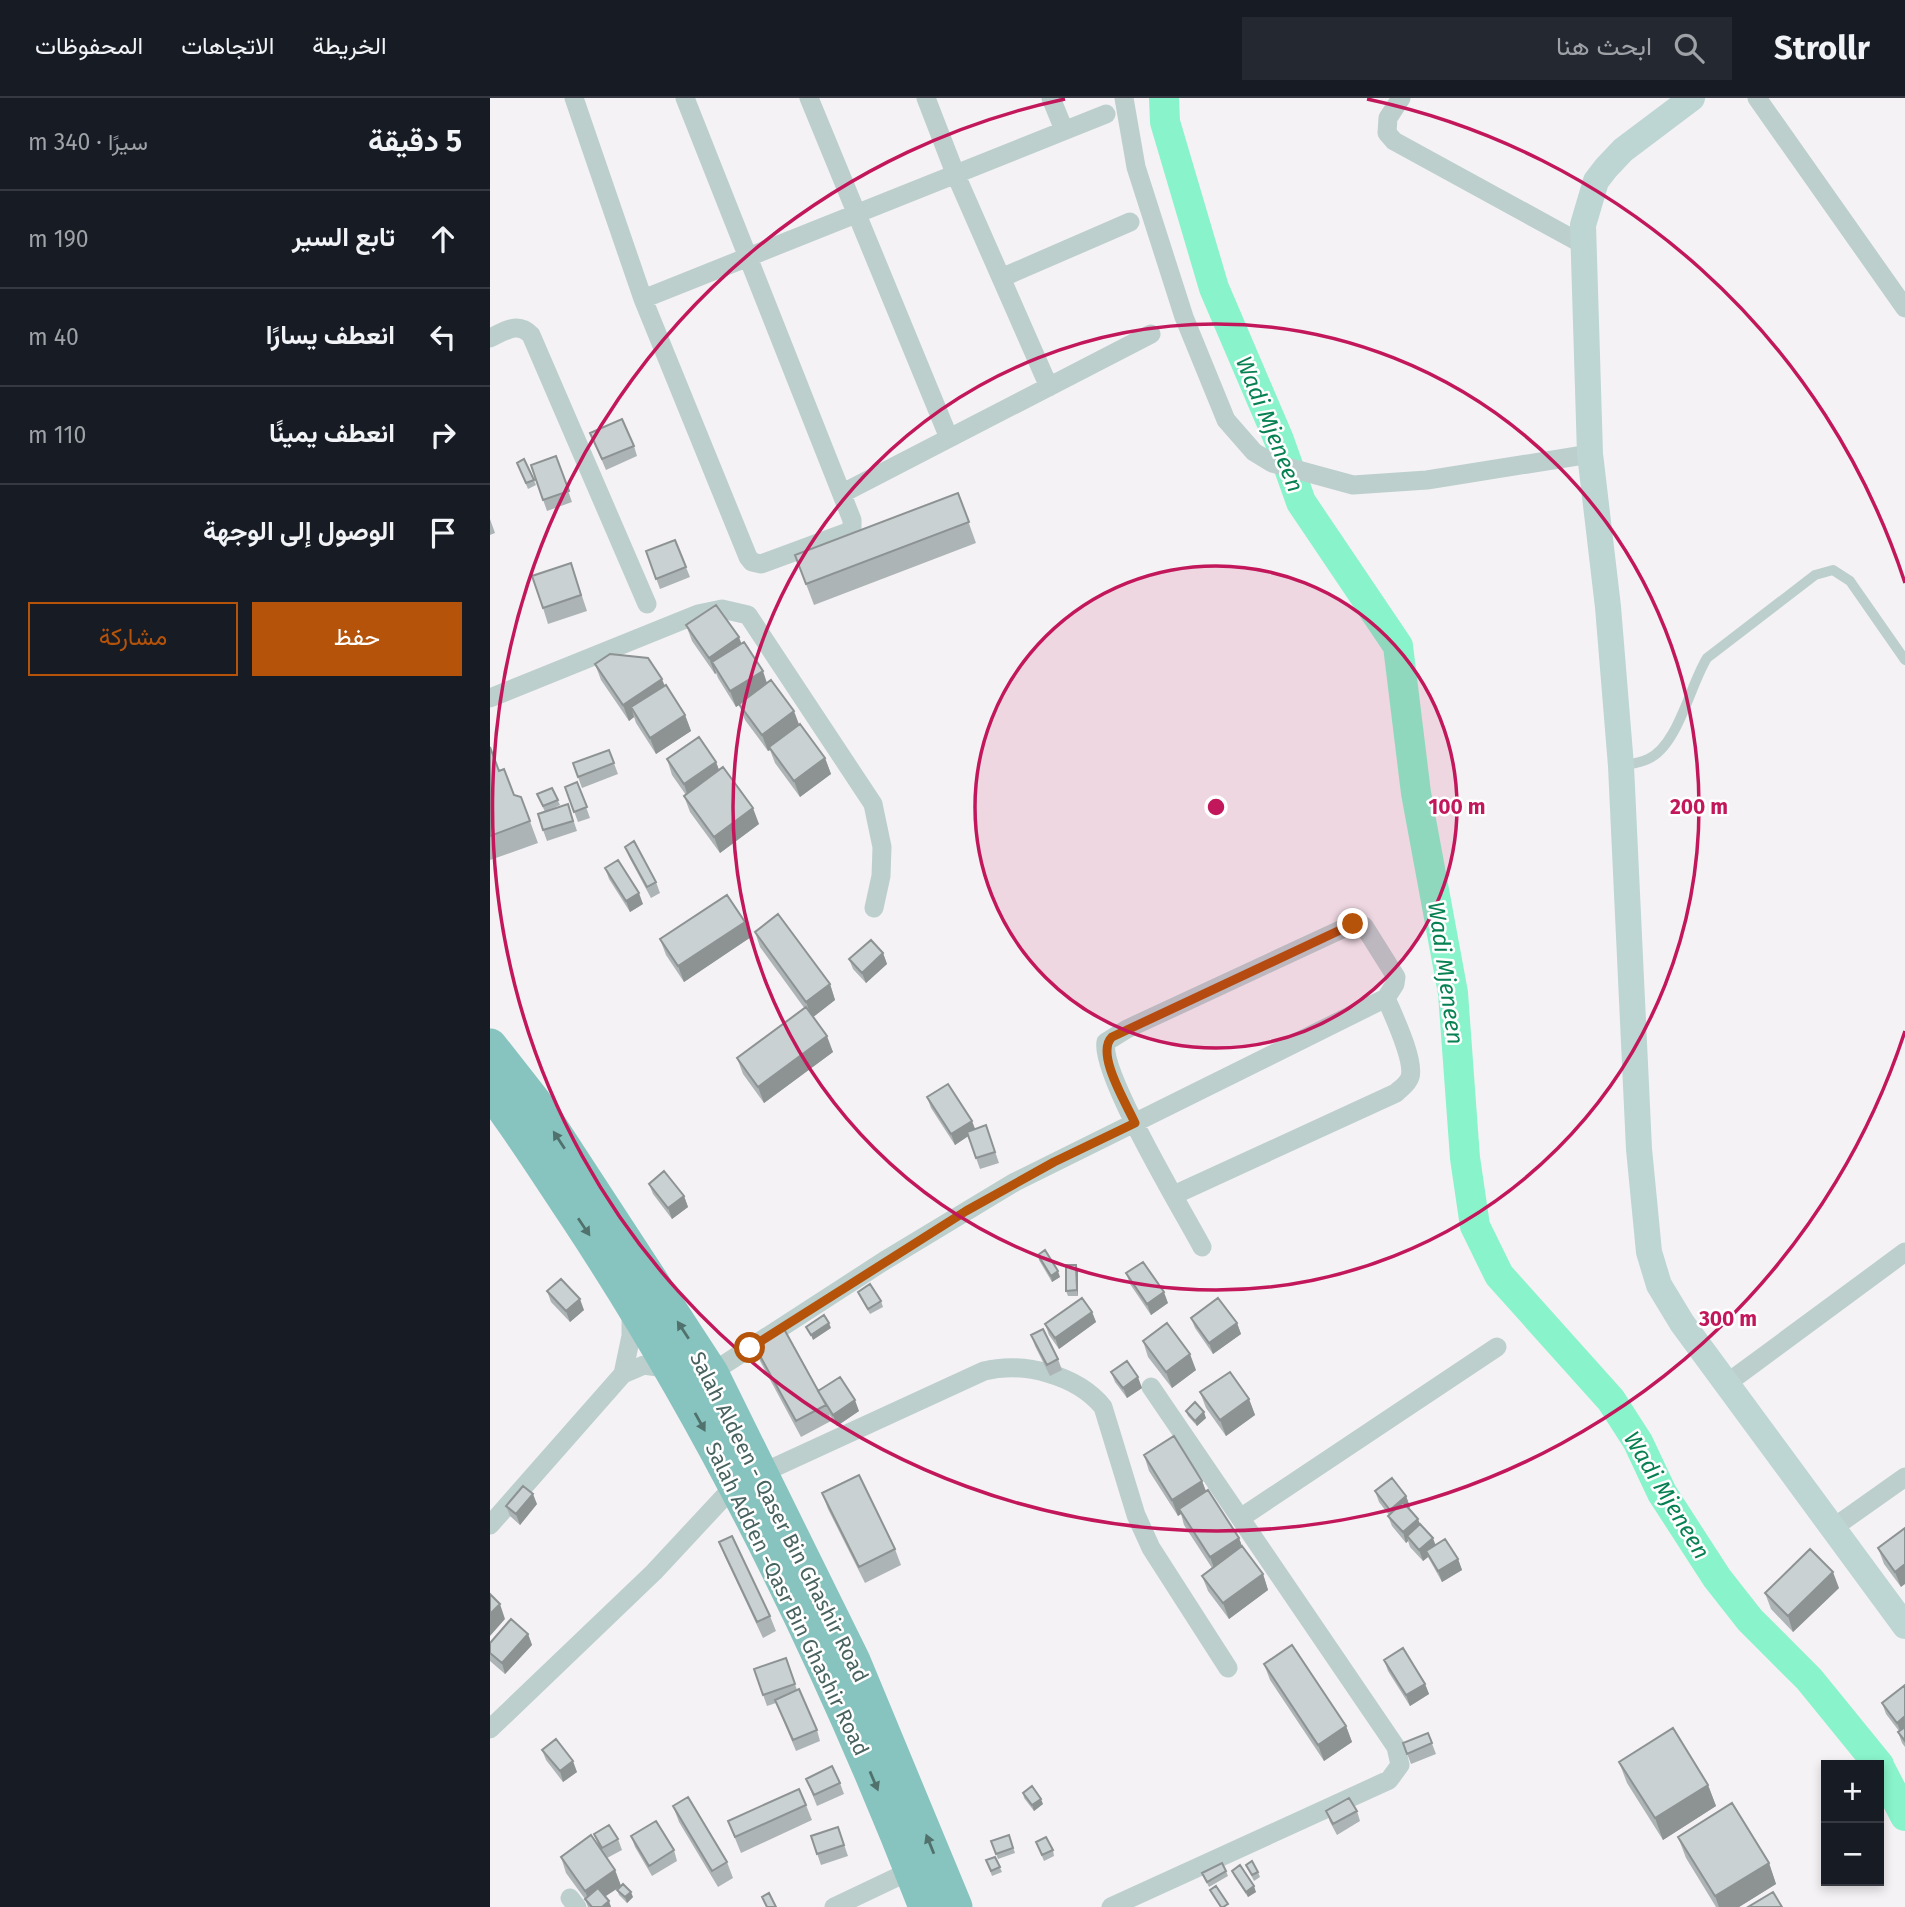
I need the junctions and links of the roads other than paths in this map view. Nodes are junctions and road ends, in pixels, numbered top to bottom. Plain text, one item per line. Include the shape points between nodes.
1 (574, 98) edge
2 (685, 98) edge
3 (809, 98) edge
4 (926, 98) edge
5 (1051, 98) edge
6 (1124, 98) edge
7 (1401, 98) edge
8 (1757, 98) edge
9 (1681, 102) edge
10 (1106, 114) dead end
11 (1064, 130) junction
12 (955, 173) junction
13 (856, 214) junction
14 (1130, 222) dead end
15 (1584, 245) junction
16 (750, 256) junction
17 (1001, 278) junction
18 (643, 299) junction
19 (1905, 308) edge
20 (1151, 334) dead end
21 (490, 338) edge
22 (1049, 387) junction
23 (949, 438) junction
24 (1590, 454) junction
25 (843, 494) junction
26 (647, 604) dead end
27 (1905, 660) edge
28 (490, 698) edge
29 (1620, 766) junction
30 (874, 908) dead end
31 (1386, 998) junction
32 (490, 1046) edge
33 (490, 1090) edge
34 (1135, 1123) junction
35 (1174, 1195) junction
36 (1202, 1247) dead end
37 (1905, 1252) edge
38 (631, 1300) junction
39 (1497, 1347) dead end
40 (671, 1369) junction
41 (711, 1373) junction
42 (623, 1374) junction
43 (1726, 1384) junction
44 (1151, 1387) dead end
45 (1905, 1476) edge
46 (748, 1479) junction
47 (1242, 1517) junction
48 (490, 1525) edge
49 (1833, 1528) junction
50 (1905, 1626) edge
51 (1228, 1668) dead end
52 (490, 1729) edge
53 (912, 1870) junction
54 (834, 1907) edge
55 (926, 1907) edge
56 (955, 1907) edge
57 (1111, 1907) edge

1 - 18 street
2 - 16 street
3 - 13 street
4 - 12 street
5 - 11 street
6 - 24 street via 1136,167 1184,317 1218,403 1239,439 1272,463 1353,485 1385,485
7 - 15 street via 1388,118 1387,133 1394,141
8 - 19 street
9 - 15 street via 1623,150 1596,181 1587,204
10 - 11 street
11 - 12 street
12 - 13 street
12 - 17 street
13 - 16 street
13 - 23 street
14 - 17 street
15 - 24 street
16 - 18 street
16 - 25 street
17 - 22 street
18 - 25 street via 751,562 761,564 848,532 852,520
20 - 22 street
21 - 26 street via 514,327 531,335
22 - 23 street
23 - 25 street
24 - 29 street
27 - 29 lane via 1850,581 1833,570 1815,575 1707,658 1668,743 1649,759
28 - 30 street via 698,614 722,609 748,615 873,804 882,847
29 - 43 street via 1632,1052 1649,1252 1667,1300
31 - 34 street
31 - 34 street via 1396,977 1370,931 1359,923 1127,1029 1107,1042 1105,1055
31 - 35 street via 1410,1062 1408,1083 1396,1093
41 -> 32 highway, Salah Aldeen - Qaser Bin Ghashir Road via 534,1102
33 -> 38 highway, Salah Adden -Qasr Bin Ghashir Road
34 - 35 street
34 - 41 street via 966,1211
35 - 36 street
37 - 43 street
38 - 40 highway, Salah Adden -Qasr Bin Ghashir Road
38 - 42 street via 631,1336
39 - 47 street
40 - 42 street via 644,1365
40 -> 46 highway, Salah Adden -Qasr Bin Ghashir Road
41 - 46 highway, Salah Aldeen - Qaser Bin Ghashir Road
42 - 48 street
43 - 49 street
44 - 47 street
45 - 49 street
46 - 51 street via 984,1371 1024,1367 1063,1380 1092,1393 1103,1407 1136,1516 1151,1548
46 - 52 street
46 -> 53 highway, Salah Adden -Qasr Bin Ghashir Road
56 -> 46 highway, Salah Aldeen - Qaser Bin Ghashir Road via 859,1673
47 - 57 street via 1396,1747 1400,1765 1389,1780
49 - 50 street
53 - 54 street
53 - 55 highway, Salah Adden -Qasr Bin Ghashir Road

